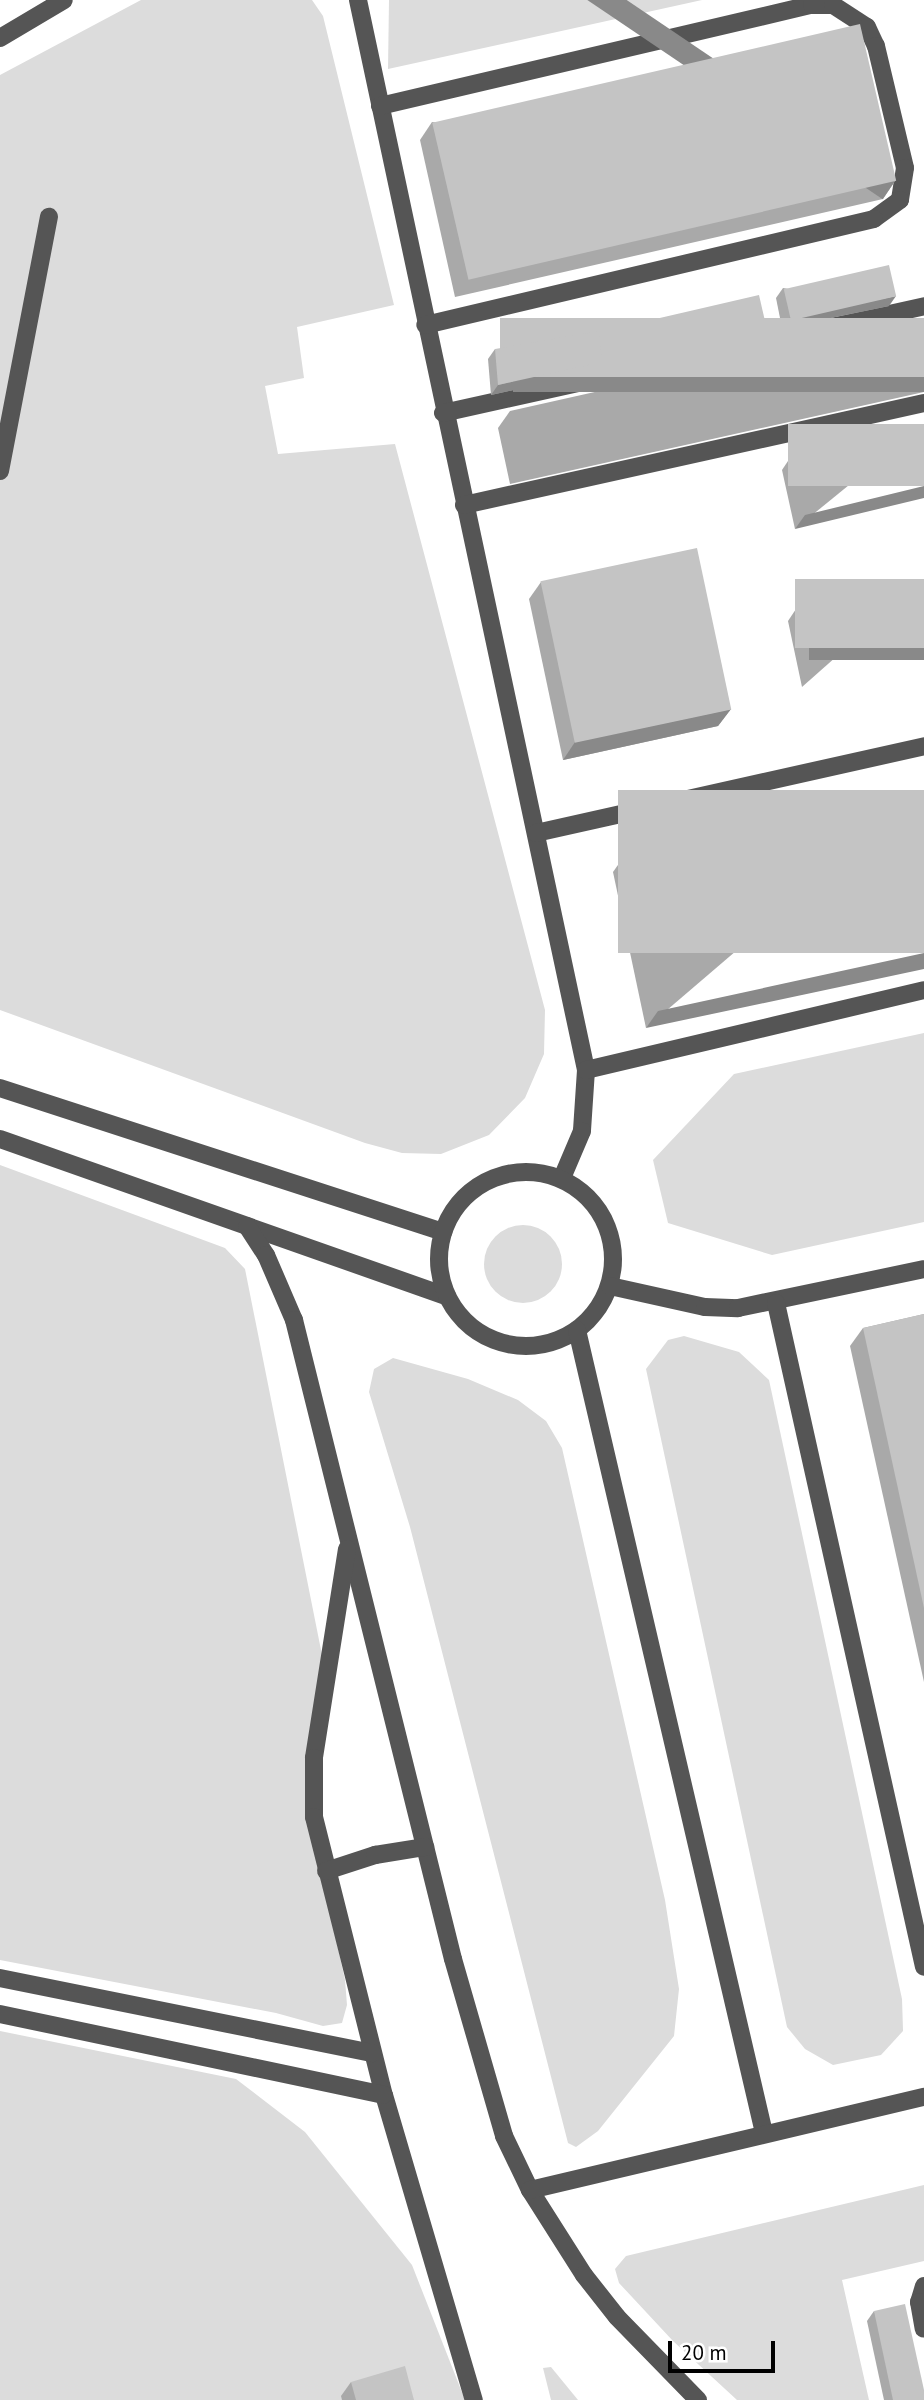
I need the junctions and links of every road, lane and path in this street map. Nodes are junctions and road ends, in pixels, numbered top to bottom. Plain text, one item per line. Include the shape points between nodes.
1 (64, 0) edge
2 (358, 0) edge
3 (0, 38) edge
4 (380, 106) junction
5 (49, 217) dead end
6 (924, 306) edge
7 (425, 325) junction
8 (924, 403) edge
9 (6, 412) edge
10 (443, 413) junction
11 (0, 471) edge
12 (464, 505) junction
13 (924, 746) edge
14 (536, 833) junction
15 (924, 989) edge
16 (586, 1070) junction
17 (0, 1088) edge
18 (0, 1139) edge
19 (562, 1178) junction
20 (247, 1226) junction
21 (443, 1232) junction
22 (924, 1269) edge
23 (610, 1286) junction
24 (447, 1296) junction
25 (776, 1303) junction
26 (577, 1330) junction
27 (349, 1539) junction
28 (425, 1847) junction
29 (326, 1871) junction
30 (924, 1968) edge
31 (0, 1978) edge
32 (0, 2014) edge
33 (373, 2053) junction
34 (383, 2095) junction
35 (924, 2097) edge
36 (764, 2133) junction
37 (530, 2190) junction
38 (924, 2286) edge
39 (924, 2329) edge
40 (474, 2400) edge
41 (698, 2400) edge

1 - 3 street
2 - 4 street
4 - 7 street
4 - 7 street via 812,5 833,5 867,27 876,46 905,168 900,200 874,219
5 - 9 street
6 - 10 street
7 - 10 street
8 - 12 street
9 - 11 street
10 - 12 street
12 - 14 street
13 - 14 street
14 - 16 street
15 - 16 street
16 - 19 street via 582,1130
17 - 21 street
18 - 20 street
19 - 21 street via 539,1171 490,1179 470,1191
19 - 23 street via 580,1189 607,1222 613,1243
20 - 24 street
20 - 27 street via 271,1265 294,1320
21 - 24 street via 439,1264
22 - 25 street
23 - 25 street via 705,1307
23 - 26 street via 591,1318
24 - 26 street via 478,1332 502,1343 554,1342
25 - 30 street
26 - 36 street
27 - 28 street
27 - 29 street via 314,1758 314,1816
28 - 29 street via 374,1855
28 - 37 street via 485,2082
29 - 33 street
31 - 33 street
32 - 34 street
33 - 34 street
34 - 40 street
35 - 36 street
36 - 37 street
37 - 41 street via 617,2317
38 - 39 street via 919,2295

